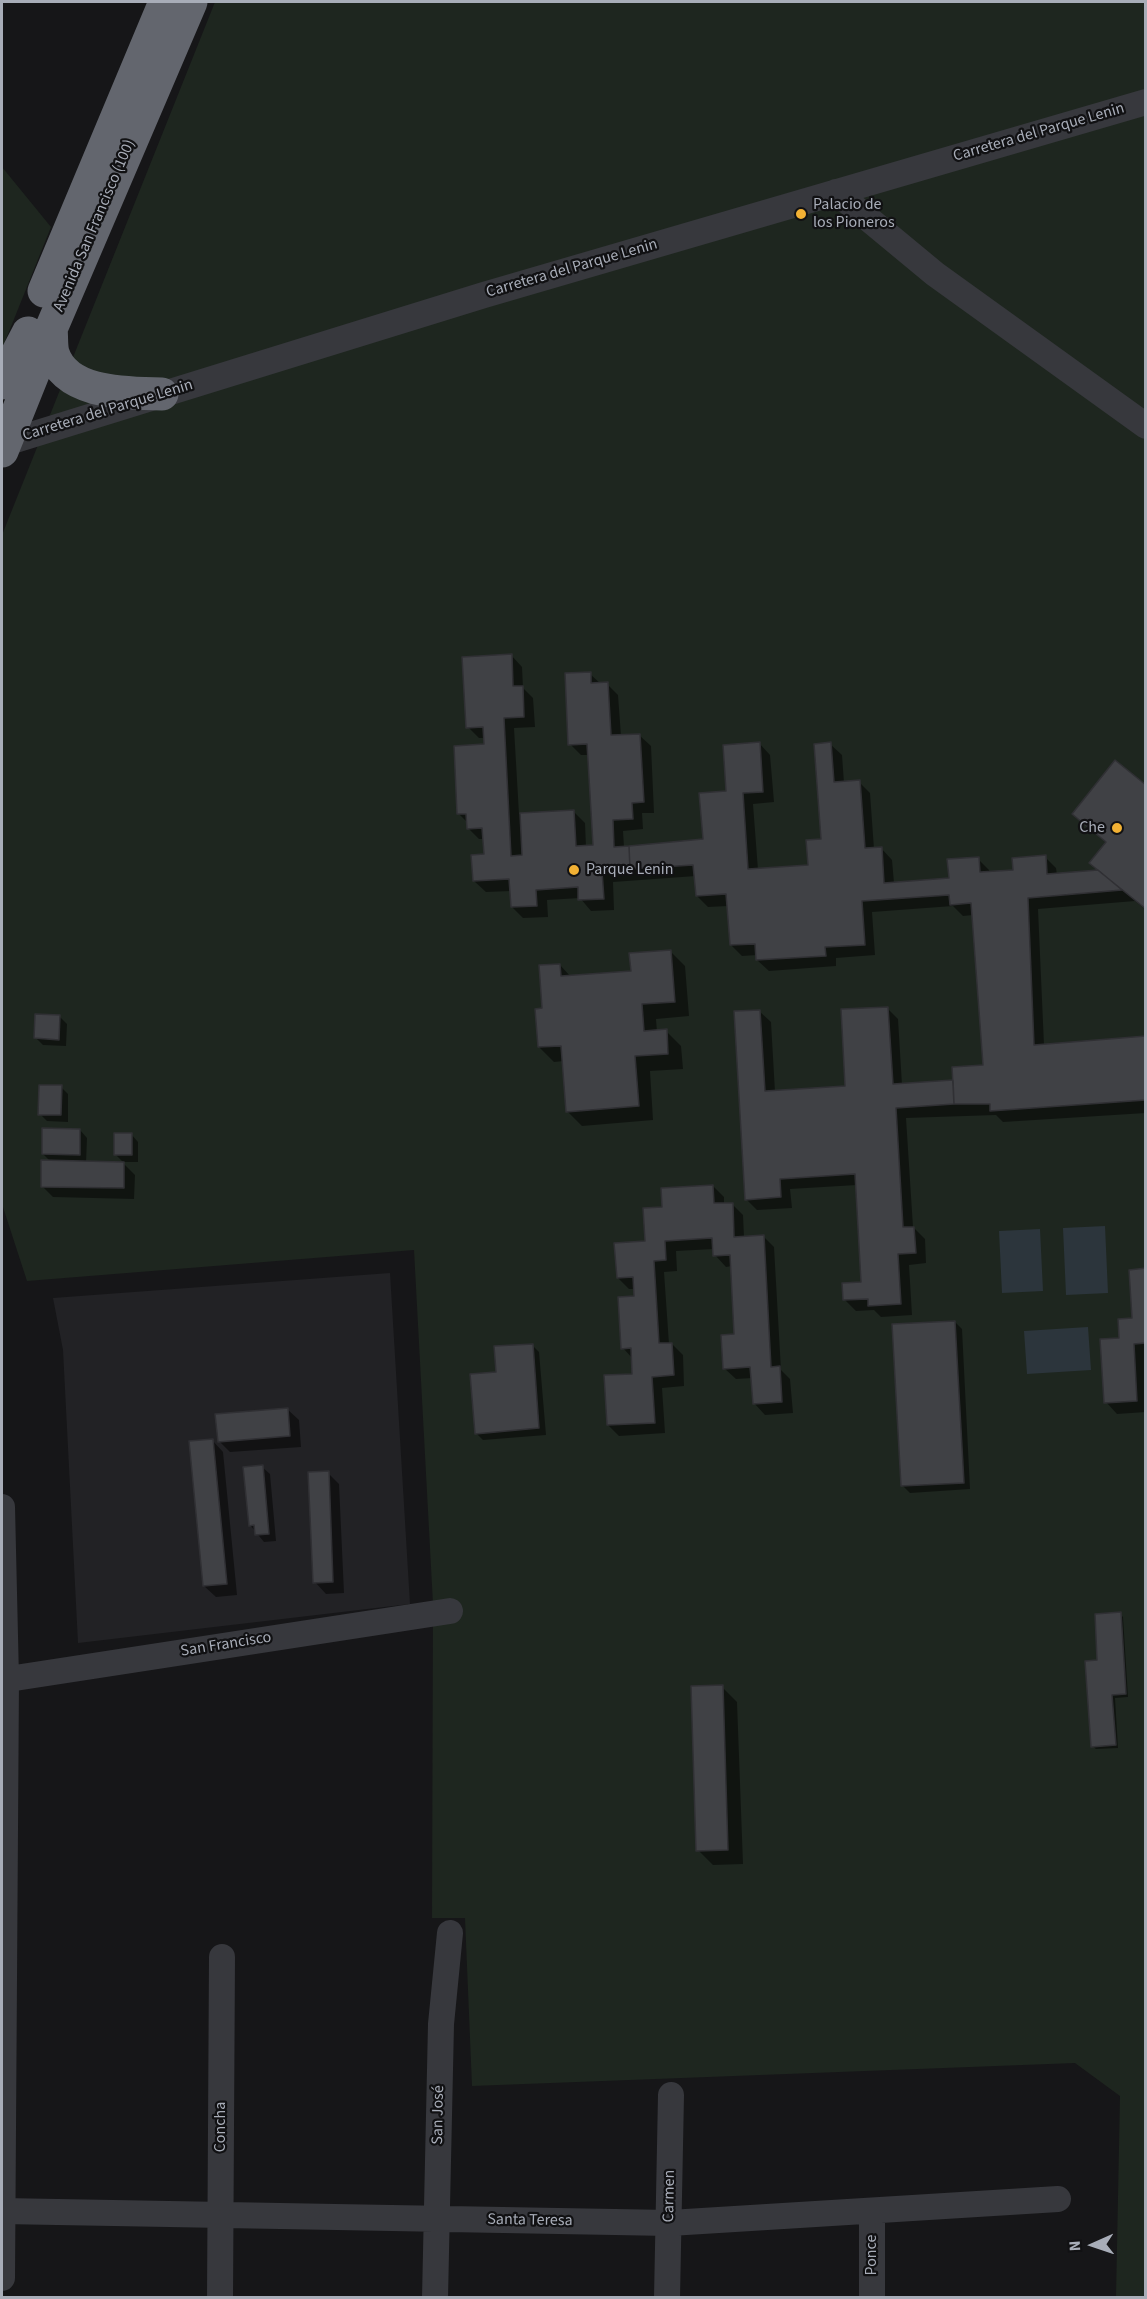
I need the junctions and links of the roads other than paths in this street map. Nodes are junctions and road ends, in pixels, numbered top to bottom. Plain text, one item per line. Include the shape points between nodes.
1 (165, 2) edge
2 (191, 2) edge
3 (1146, 102) edge
4 (836, 192) junction
5 (39, 331) junction
6 (2, 383) edge
7 (162, 394) junction
8 (2, 395) edge
9 (1146, 426) edge
10 (3, 446) edge
11 (2, 1507) edge
12 (450, 1611) dead end
13 (4, 1680) edge
14 (450, 1933) dead end
15 (222, 1957) dead end
16 (671, 2095) dead end
17 (1058, 2199) dead end
18 (2, 2211) edge
19 (872, 2212) junction
20 (221, 2216) junction
21 (436, 2220) junction
22 (670, 2223) junction
23 (2, 2278) edge
24 (220, 2298) edge
25 (435, 2298) edge
26 (667, 2298) edge
27 (872, 2298) edge

1 - 5 highway, Avenida San Francisco (100)
2 - 5 highway, Avenida San Francisco (100)
3 - 4 street, Carretera del Parque Lenin
4 - 7 street, Carretera del Parque Lenin
4 - 9 street via 935,274
5 - 6 highway
5 - 7 highway via 70,376 79,382 107,391
5 - 8 highway, Avenida San Francisco (100)
5 - 10 highway, Avenida San Francisco (100)
7 - 10 street, Carretera del Parque Lenin
11 - 13 street
12 - 13 street, San Francisco
13 - 18 street
14 - 21 street, San José via 441,2024
15 - 20 street, Concha
16 - 22 street, Carmen
17 - 19 street, Santa Teresa
18 - 20 street, Santa Teresa
18 - 23 street
19 - 22 street, Santa Teresa
19 - 27 street, Ponce
20 - 21 street, Santa Teresa
20 - 24 street, Concha
21 - 22 street, Santa Teresa
21 - 25 street, San José
22 - 26 street, Carmen

